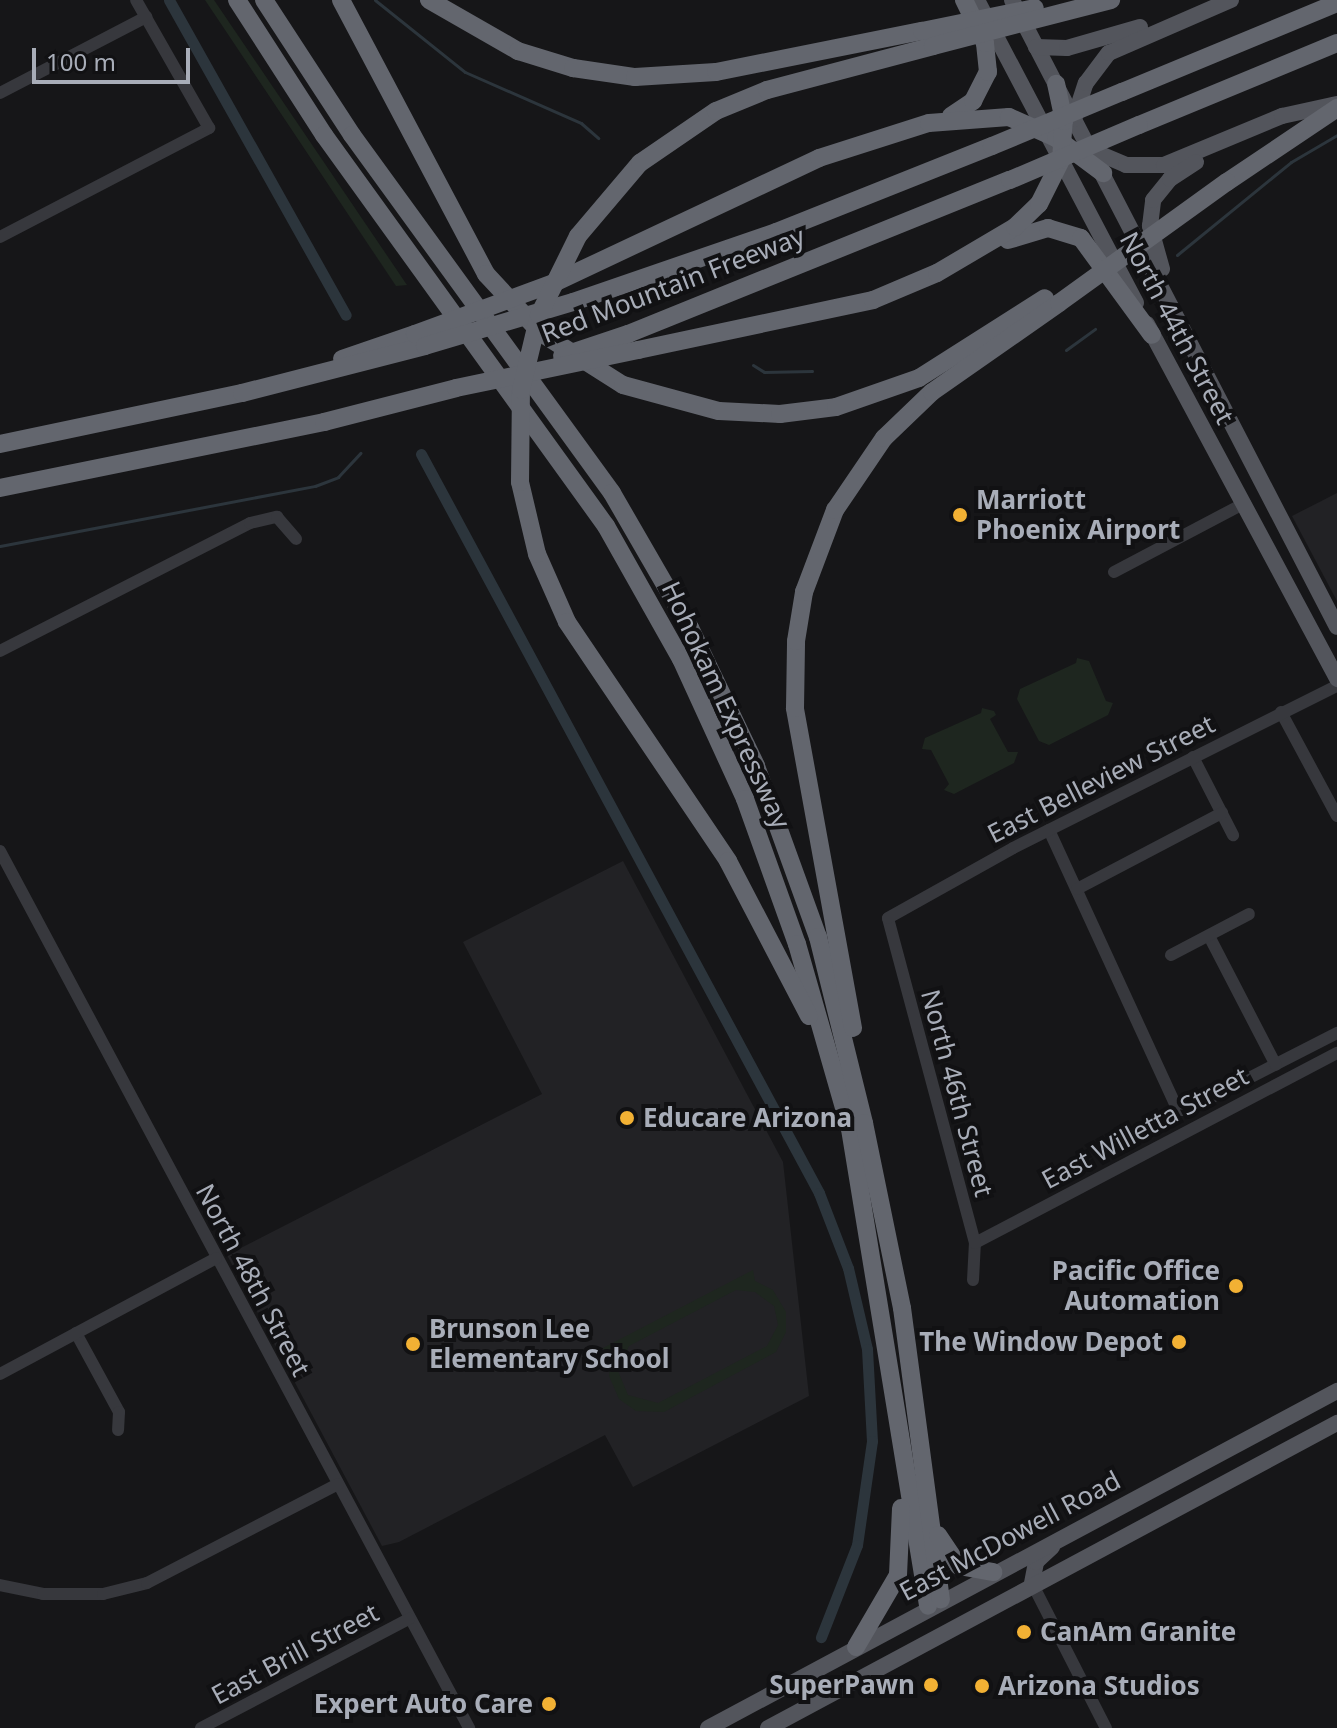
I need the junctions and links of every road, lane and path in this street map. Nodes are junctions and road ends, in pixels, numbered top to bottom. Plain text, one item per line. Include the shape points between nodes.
1 (136, 0) edge
2 (237, 0) edge
3 (264, 0) edge
4 (341, 0) edge
5 (429, 0) edge
6 (964, 0) edge
7 (977, 0) edge
8 (1012, 0) edge
9 (1077, 0) edge
10 (1111, 0) edge
11 (1225, 3) edge
12 (1337, 3) edge
13 (146, 17) junction
14 (928, 39) junction
15 (1337, 43) edge
16 (1036, 47) junction
17 (1056, 84) junction
18 (0, 93) edge
19 (1337, 106) edge
20 (1074, 118) junction
21 (929, 123) junction
22 (1248, 130) junction
23 (1063, 143) junction
24 (1090, 150) junction
25 (1103, 173) junction
26 (0, 237) edge
27 (954, 263) junction
28 (1056, 297) junction
29 (1175, 312) junction
30 (1152, 335) junction
31 (420, 340) junction
32 (633, 342) junction
33 (0, 444) edge
34 (1255, 469) junction
35 (0, 488) edge
36 (1245, 503) junction
37 (296, 539) dead end
38 (1114, 572) dead end
39 (1318, 591) junction
40 (1337, 627) edge
41 (0, 651) edge
42 (1337, 679) edge
43 (1337, 686) edge
44 (1281, 712) junction
45 (1193, 757) junction
46 (1222, 813) junction
47 (1337, 816) edge
48 (1049, 830) junction
49 (1233, 835) dead end
50 (0, 851) edge
51 (1077, 889) junction
52 (1249, 914) dead end
53 (888, 918) joint
54 (1209, 936) junction
55 (1171, 955) dead end
56 (1337, 1033) edge
57 (1337, 1053) edge
58 (1276, 1065) junction
59 (863, 1205) junction
60 (975, 1243) junction
61 (216, 1258) junction
62 (896, 1271) junction
63 (973, 1280) dead end
64 (76, 1333) junction
65 (0, 1374) edge
66 (1337, 1391) edge
67 (1337, 1423) edge
68 (118, 1430) dead end
69 (899, 1433) junction
70 (1184, 1471) junction
71 (338, 1484) junction
72 (1213, 1488) junction
73 (932, 1517) junction
74 (1090, 1520) junction
75 (1072, 1530) junction
76 (1107, 1544) junction
77 (993, 1572) junction
78 (1032, 1583) junction
79 (0, 1585) edge
80 (934, 1603) junction
81 (409, 1619) junction
82 (944, 1630) junction
83 (856, 1647) junction
84 (201, 1728) edge
85 (469, 1728) edge
86 (708, 1728) edge
87 (768, 1728) edge
88 (1106, 1728) edge

1 - 13 street
2 - 59 highway, Hohokam Expressway via 339,156 564,462 675,647 745,799 786,909 841,1091
3 - 62 highway, Hohokam Expressway via 352,135 598,472 708,663 769,799 818,937
4 - 28 highway via 486,274 541,333 623,385 719,411 780,414 836,407 919,378
5 - 14 highway via 518,51 573,68 635,77 716,72
6 - 21 highway via 985,43 986,79 964,109
7 - 23 main road via 1030,102
8 - 16 main road, North 44th Street
9 - 14 highway, bridge
10 - 14 highway, bridge
11 - 16 main road via 1067,48
11 - 20 main road, North 44th Street via 1109,53 1086,83
12 - 31 highway, Red Mountain Freeway, bridge via 800,223 573,302
13 - 18 street
13 - 26 street via 209,128
14 - 59 highway, bridge via 716,111 640,163 578,236 539,315 521,390 519,464 537,554 567,622 714,841 781,955 818,1040
15 - 32 highway, Red Mountain Freeway, bridge
16 - 17 main road, North 44th Street
17 - 20 main road, North 44th Street
17 - 23 highway
19 - 22 main road
19 - 28 highway, bridge
20 - 23 main road, North 44th Street
20 - 24 main road, North 44th Street
21 - 23 highway via 999,115
21 - 31 highway, bridge via 819,158
22 - 24 main road via 1154,166 1118,163
22 - 29 main road via 1176,174 1153,200 1151,233
23 - 24 main road
23 - 25 highway
23 - 27 highway via 1032,212
23 - 30 main road, North 44th Street via 1076,190
24 - 25 main road, North 44th Street
25 - 29 main road, North 44th Street
27 - 30 highway via 1035,229 1070,232 1097,254
27 - 32 highway via 850,307
28 - 62 highway via 932,392 884,438 827,527 798,623 797,725 888,1197
29 - 34 main road, North 44th Street
30 - 36 main road, North 44th Street
31 - 33 highway via 279,384
32 - 35 highway, bridge via 324,422
34 - 36 main road
34 - 39 main road, North 44th Street
36 - 38 street
36 - 39 main road via 1265,512
36 - 42 main road, North 44th Street
37 - 41 street via 277,517 250,523
39 - 40 main road, North 44th Street
43 - 44 street, East Belleview Street
44 - 45 street, East Belleview Street
44 - 47 street
45 - 46 street
45 - 48 street, East Belleview Street
46 - 49 street
46 - 51 street
48 - 51 street
48 - 53 street, East Belleview Street
50 - 61 street, North 48th Street
51 - 58 street via 1178,1110
52 - 54 street
53 - 60 street, North 46th Street
54 - 55 street
54 - 58 street
56 - 58 street
57 - 60 street, East Willetta Street
59 - 69 highway, Hohokam Expressway
60 - 63 street, North 46th Street
61 - 64 street
61 - 71 street, North 48th Street
62 - 73 highway, Hohokam Expressway
64 - 65 street
64 - 68 street via 119,1412
66 - 70 main road, East McDowell Road
67 - 72 main road, East McDowell Road
69 - 80 highway, Hohokam Expressway
69 - 83 highway via 900,1563 888,1598
70 - 72 main road
70 - 74 main road, East McDowell Road
71 - 79 street via 147,1583 103,1594 43,1594
71 - 81 street, North 48th Street
72 - 76 main road, East McDowell Road
73 - 77 highway via 940,1544 954,1562
73 - 80 highway, Hohokam Expressway
74 - 75 main road, East McDowell Road
74 - 76 main road
75 - 77 main road, East McDowell Road
75 - 78 main road via 1039,1558
76 - 78 main road, East McDowell Road
77 - 80 main road, East McDowell Road
78 - 82 main road, East McDowell Road
78 - 88 street
80 - 82 main road, Hohokam Expressway
80 - 83 main road, East McDowell Road
81 - 84 street, East Brill Street
81 - 85 street, North 48th Street
82 - 87 main road, East McDowell Road
83 - 86 main road, East McDowell Road

